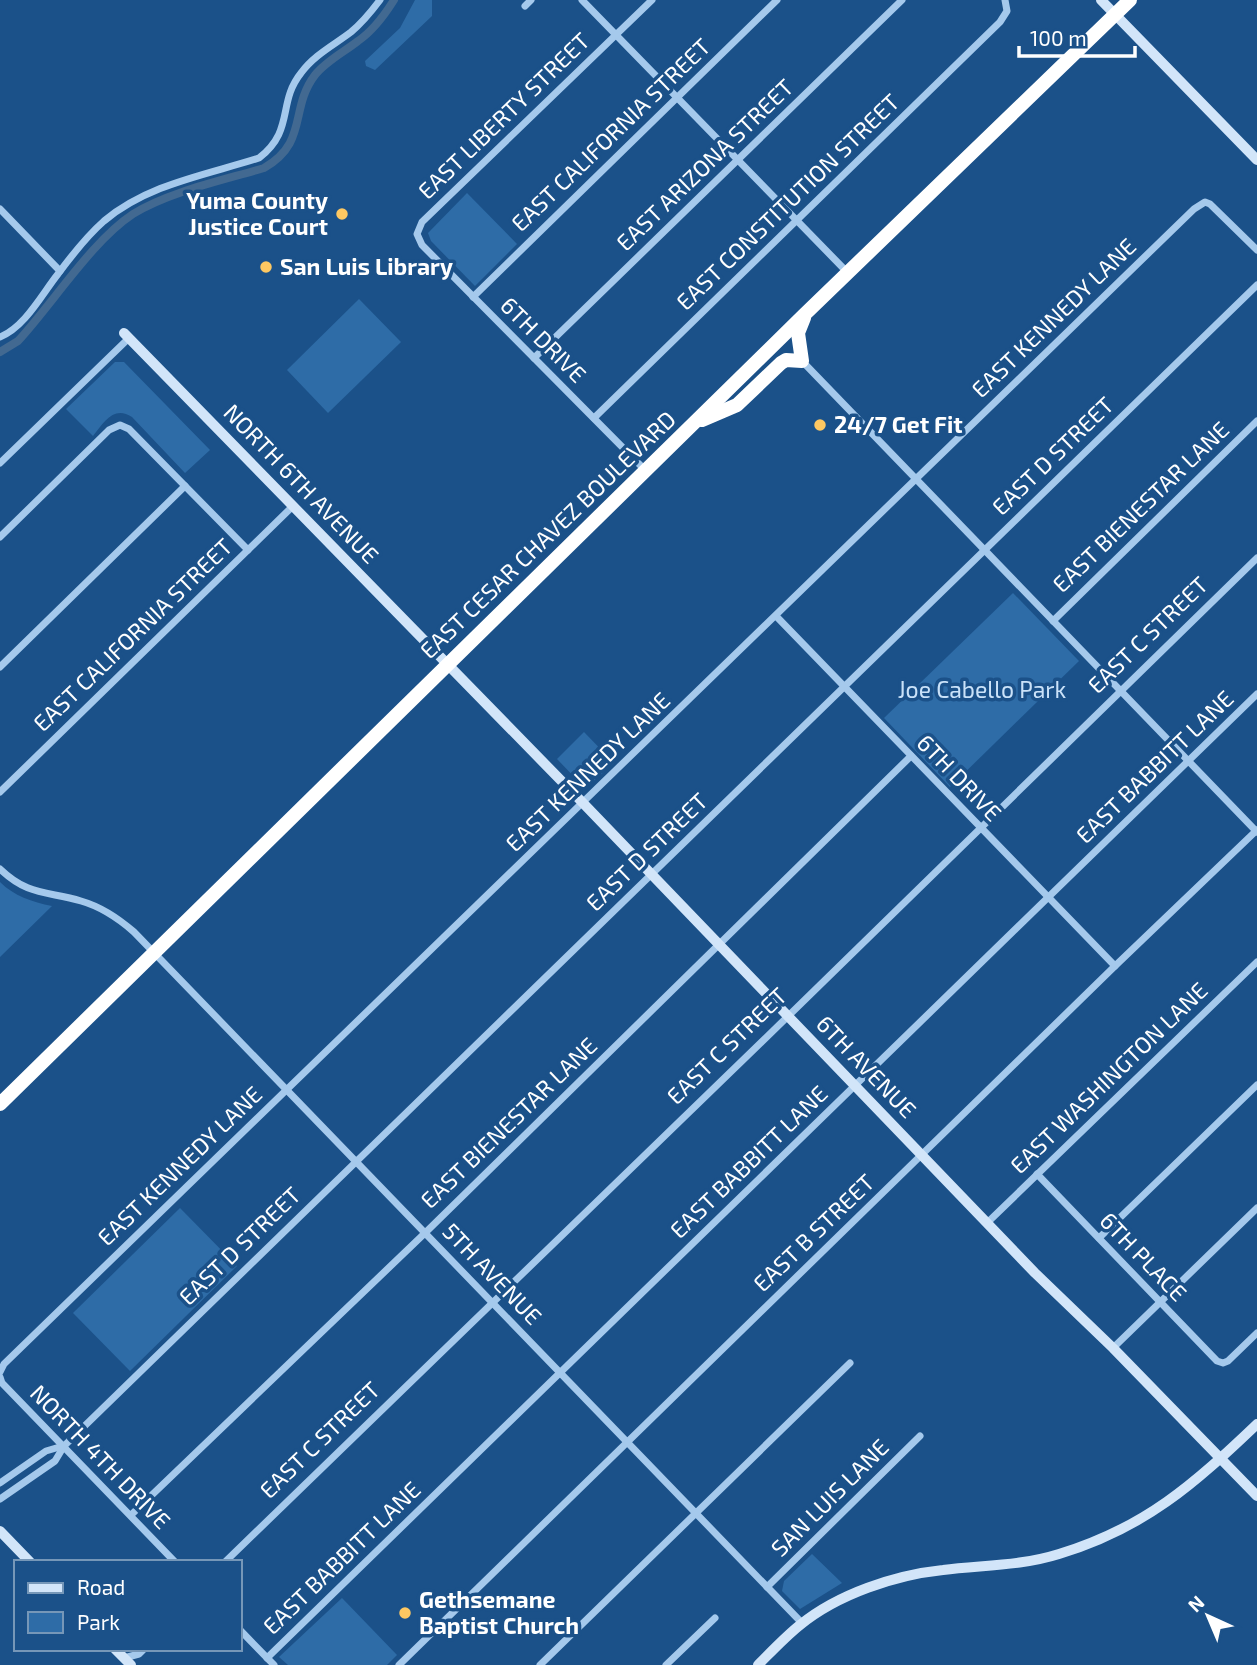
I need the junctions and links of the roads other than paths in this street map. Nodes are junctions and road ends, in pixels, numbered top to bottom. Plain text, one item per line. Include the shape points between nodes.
1 (380, 0) edge
2 (582, 0) edge
3 (652, 0) edge
4 (777, 0) edge
5 (902, 0) edge
6 (1005, 0) edge
7 (1101, 0) edge
8 (1130, 0) edge
9 (1115, 15) junction
10 (616, 35) junction
11 (677, 97) junction
12 (738, 160) junction
13 (1257, 160) edge
14 (0, 209) edge
15 (797, 221) junction
16 (417, 234) joint
17 (1257, 250) edge
18 (60, 271) junction
19 (848, 273) junction
20 (1257, 285) edge
21 (474, 297) junction
22 (805, 314) junction
23 (126, 336) joint
24 (0, 337) edge
25 (534, 358) junction
26 (802, 361) junction
27 (594, 418) junction
28 (1257, 421) edge
29 (694, 423) junction
30 (0, 463) edge
31 (646, 471) junction
32 (916, 479) junction
33 (185, 486) junction
34 (293, 506) junction
35 (0, 537) edge
36 (248, 550) junction
37 (985, 550) junction
38 (1257, 558) edge
39 (776, 616) junction
40 (1053, 621) junction
41 (448, 665) junction
42 (0, 667) edge
43 (844, 687) junction
44 (1120, 691) junction
45 (1257, 694) edge
46 (911, 756) junction
47 (1189, 761) junction
48 (0, 792) edge
49 (583, 803) junction
50 (980, 827) junction
51 (1257, 831) edge
52 (0, 869) edge
53 (651, 875) junction
54 (1049, 898) junction
55 (719, 945) junction
56 (154, 952) junction
57 (1257, 962) edge
58 (1115, 966) junction
59 (788, 1016) junction
60 (1257, 1085) edge
61 (855, 1086) junction
62 (287, 1089) junction
63 (0, 1104) edge
64 (922, 1155) junction
65 (356, 1161) junction
66 (1037, 1174) junction
67 (1257, 1209) edge
68 (987, 1223) junction
69 (425, 1233) junction
70 (1099, 1238) junction
71 (492, 1301) junction
72 (1160, 1303) junction
73 (1257, 1333) edge
74 (1113, 1348) junction
75 (850, 1363) dead end
76 (0, 1371) edge
77 (560, 1372) junction
78 (0, 1377) edge
79 (1257, 1424) edge
80 (920, 1436) dead end
81 (627, 1442) junction
82 (64, 1446) junction
83 (1221, 1459) junction
84 (0, 1483) edge
85 (1257, 1496) edge
86 (0, 1499) edge
87 (697, 1514) junction
88 (131, 1515) junction
89 (0, 1531) edge
90 (28, 1560) edge
91 (173, 1560) edge
92 (227, 1560) edge
93 (767, 1587) junction
94 (715, 1618) dead end
95 (802, 1623) junction
96 (242, 1632) edge
97 (142, 1651) edge
98 (267, 1658) junction
99 (125, 1659) edge
100 (274, 1665) edge
101 (399, 1665) edge
102 (540, 1665) edge
103 (666, 1665) edge
104 (758, 1665) edge

1 - 18 street via 366,18 301,73 292,86 281,133 259,158 131,201 103,222
2 - 10 street
3 - 10 street, EAST LIBERTY STREET
4 - 11 street, EAST CALIFORNIA STREET
5 - 12 street, EAST ARIZONA STREET
6 - 15 street, EAST CONSTITUTION STREET via 1007,11 1000,22
7 - 9 street
8 - 9 highway, EAST CESAR CHAVEZ BOULEVARD
9 - 13 street
9 - 19 highway, EAST CESAR CHAVEZ BOULEVARD
10 - 11 street
10 - 16 street, EAST LIBERTY STREET via 422,222
11 - 12 street
11 - 21 street, EAST CALIFORNIA STREET
12 - 15 street
12 - 25 street, EAST ARIZONA STREET
14 - 18 street
15 - 19 street
15 - 27 street, EAST CONSTITUTION STREET
16 - 21 street, 6TH DRIVE via 422,245
17 - 32 street, EAST KENNEDY LANE via 1216,208 1205,202 1194,209
18 - 24 street via 27,315
19 - 22 highway, EAST CESAR CHAVEZ BOULEVARD
20 - 37 street, EAST D STREET
21 - 25 street, 6TH DRIVE
22 - 26 highway via 798,333
22 - 29 highway, EAST CESAR CHAVEZ BOULEVARD
23 - 30 street
23 - 34 street, NORTH 6TH AVENUE
25 - 27 street, 6TH DRIVE
26 - 29 highway via 786,360 737,405
26 - 32 street
27 - 31 street, 6TH DRIVE
28 - 40 street, EAST BIENESTAR LANE
29 - 31 highway, EAST CESAR CHAVEZ BOULEVARD
31 - 41 highway, EAST CESAR CHAVEZ BOULEVARD
32 - 37 street
32 - 39 street, EAST KENNEDY LANE
33 - 35 street via 120,425 109,430
33 - 36 street
33 - 42 street
34 - 36 street, EAST CALIFORNIA STREET
34 - 41 street, NORTH 6TH AVENUE
36 - 48 street, EAST CALIFORNIA STREET
37 - 40 street
37 - 43 street, EAST D STREET
38 - 44 street, EAST C STREET
39 - 43 street, 6TH DRIVE
39 - 49 street, EAST KENNEDY LANE
40 - 44 street
41 - 49 street, 6TH AVENUE
41 - 56 highway, EAST CESAR CHAVEZ BOULEVARD
43 - 46 street, 6TH DRIVE
43 - 53 street, EAST D STREET
44 - 47 street
44 - 50 street, EAST C STREET
45 - 47 street, EAST BABBITT LANE
46 - 50 street, 6TH DRIVE
46 - 55 street, EAST BIENESTAR LANE
47 - 51 street
47 - 54 street, EAST BABBITT LANE
49 - 53 street, 6TH AVENUE
49 - 62 street, EAST KENNEDY LANE
50 - 54 street, 6TH DRIVE
50 - 59 street, EAST C STREET
51 - 58 street, EAST B STREET
52 - 56 street, 5TH AVENUE via 29,889 79,900 111,914
53 - 55 street, 6TH AVENUE
53 - 65 street, EAST D STREET
54 - 58 street, 6TH DRIVE
54 - 61 street, EAST BABBITT LANE
55 - 59 street, 6TH AVENUE
55 - 69 street, EAST BIENESTAR LANE
56 - 62 street, 5TH AVENUE
56 - 63 highway, EAST CESAR CHAVEZ BOULEVARD
57 - 66 street, EAST WASHINGTON LANE
58 - 64 street, EAST B STREET
59 - 61 street, 6TH AVENUE
59 - 71 street, EAST C STREET
60 - 70 street
61 - 64 street, 6TH AVENUE
61 - 77 street, EAST BABBITT LANE
62 - 65 street, 5TH AVENUE
62 - 76 street, EAST KENNEDY LANE
64 - 68 street, 6TH AVENUE
64 - 81 street, EAST B STREET
65 - 69 street, 5TH AVENUE
65 - 82 street, EAST D STREET
66 - 68 street, EAST WASHINGTON LANE
66 - 70 street, 6TH PLACE
67 - 72 street
68 - 74 street, 6TH AVENUE
69 - 71 street, 5TH AVENUE
69 - 88 street, EAST BIENESTAR LANE
70 - 72 street, 6TH PLACE
71 - 77 street, 5TH AVENUE
71 - 92 street, EAST C STREET
72 - 73 street, 6TH PLACE via 1223,1363
72 - 74 street
74 - 83 street, 6TH AVENUE
75 - 87 street
77 - 81 street, 5TH AVENUE
77 - 98 street, EAST BABBITT LANE
78 - 82 street, NORTH 4TH DRIVE
79 - 83 street
80 - 93 street, SAN LUIS LANE
81 - 87 street, 5TH AVENUE
81 - 101 street, EAST B STREET
82 - 84 street, EAST D STREET via 46,1451
82 - 86 street, EAST D STREET via 55,1461
82 - 88 street, NORTH 4TH DRIVE
83 - 85 street, 6TH AVENUE
83 - 95 street via 1170,1502 1089,1544 1036,1560 900,1578
87 - 93 street, 5TH AVENUE
87 - 102 street
88 - 91 street, NORTH 4TH DRIVE
89 - 90 street
93 - 95 street, 5TH AVENUE
94 - 103 street
95 - 104 street
96 - 98 street
97 - 99 street
98 - 100 street

